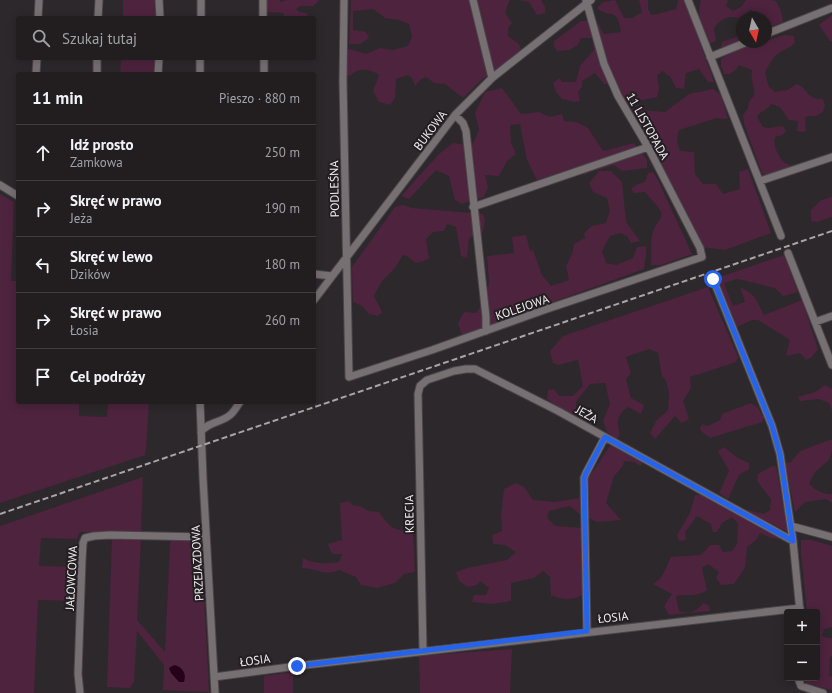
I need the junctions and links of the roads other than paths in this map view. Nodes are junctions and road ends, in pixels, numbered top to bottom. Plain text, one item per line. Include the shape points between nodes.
1 (39, 0) edge
2 (99, 0) edge
3 (159, 0) edge
4 (200, 0) edge
5 (263, 0) edge
6 (344, 0) edge
7 (474, 0) edge
8 (688, 0) edge
9 (588, 1) edge
10 (832, 8) edge
11 (38, 16) edge
12 (98, 16) edge
13 (160, 16) edge
14 (200, 16) edge
15 (263, 16) edge
16 (772, 32) edge
17 (736, 46) edge
18 (710, 56) junction
19 (36, 60) edge
20 (97, 60) edge
21 (159, 60) edge
22 (200, 60) edge
23 (264, 60) edge
24 (36, 72) edge
25 (96, 72) edge
26 (158, 72) edge
27 (200, 72) edge
28 (264, 72) edge
29 (492, 78) junction
30 (455, 115) junction
31 (648, 147) junction
32 (832, 157) edge
33 (760, 181) junction
34 (0, 185) edge
35 (16, 195) edge
36 (473, 207) junction
37 (781, 236) dead end
38 (788, 253) dead end
39 (347, 258) junction
40 (702, 258) joint
41 (316, 274) edge
42 (332, 276) junction
43 (713, 279) dead end
44 (316, 297) edge
45 (832, 316) edge
46 (815, 322) junction
47 (486, 331) junction
48 (832, 365) edge
49 (349, 377) joint
50 (427, 380) joint
51 (200, 404) edge
52 (238, 404) edge
53 (201, 432) junction
54 (605, 437) junction
55 (791, 526) junction
56 (206, 537) junction
57 (832, 537) edge
58 (793, 541) junction
59 (800, 609) edge
60 (784, 612) edge
61 (587, 631) junction
62 (423, 651) junction
63 (214, 677) junction
64 (799, 681) edge
65 (80, 693) edge
66 (215, 693) edge
67 (823, 693) edge

1 - 11 street
2 - 12 street
3 - 13 street
4 - 14 street
5 - 15 street
6 - 39 street, PODLEŚNA
7 - 29 street
8 - 18 street
9 - 29 street, BUKOWA
9 - 31 street, 11 LISTOPADA via 604,64 618,96
10 - 16 street
17 - 18 street
18 - 33 street
19 - 24 street
20 - 25 street
21 - 26 street
22 - 27 street
23 - 28 street
29 - 30 street, BUKOWA
30 - 36 street via 463,123 466,132
30 - 39 street, BUKOWA
31 - 36 street
31 - 40 street, 11 LISTOPADA via 700,248
32 - 33 street
33 - 37 street
34 - 35 street
36 - 47 street
38 - 46 street
39 - 42 street, BUKOWA
39 - 49 street, PODLEŚNA
40 - 47 street, KOLEJOWA
41 - 42 street
42 - 44 street, BUKOWA
43 - 55 street via 772,426 780,454
45 - 46 street
46 - 48 street
47 - 49 street, KOLEJOWA
50 - 54 street, JEŻA via 454,371 475,369
50 - 62 street, KRECIA via 420,386 418,394
51 - 53 street, PRZEJAZDOWA
52 - 53 street via 230,415 208,425
53 - 56 street, PRZEJAZDOWA
54 - 58 street, JEŻA
54 - 61 street via 584,478
55 - 57 street
55 - 58 street
56 - 63 street, PRZEJAZDOWA
56 - 65 street, JAŁOWCOWA via 110,535 85,538 82,554 78,674
58 - 59 street
60 - 61 street, ŁOSIA
61 - 62 street, ŁOSIA
62 - 63 street, ŁOSIA
63 - 66 street, PRZEJAZDOWA
64 - 67 street via 801,686

